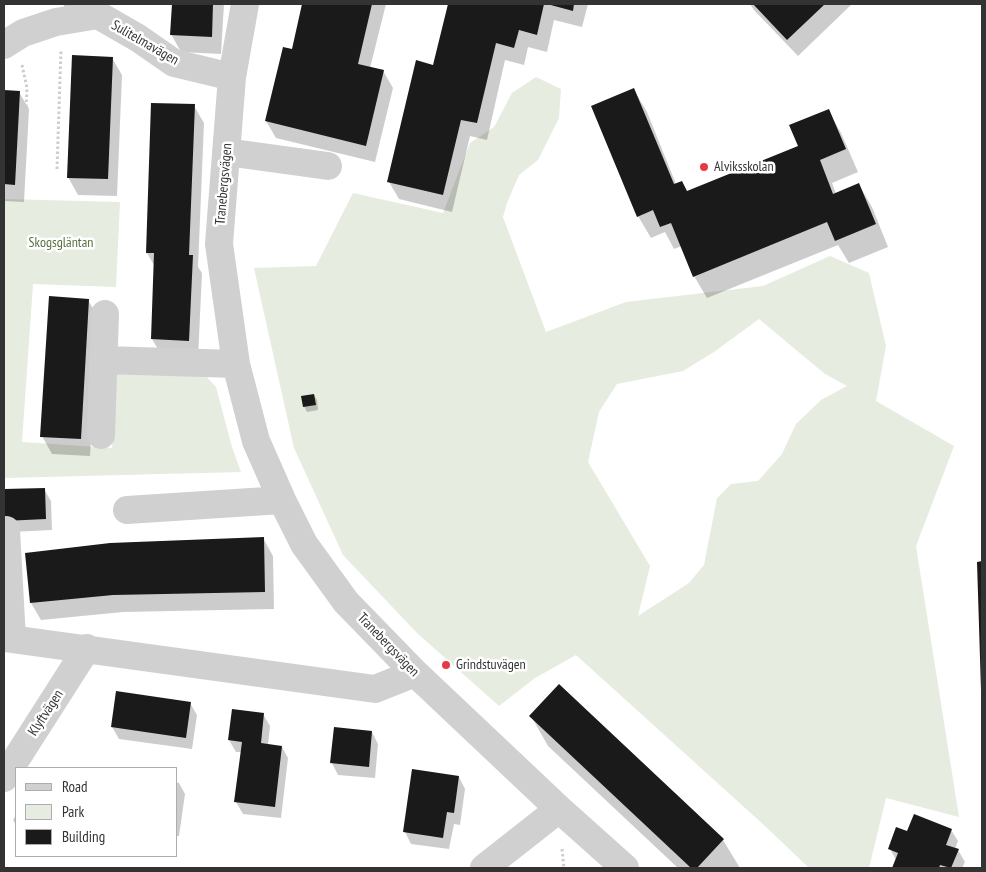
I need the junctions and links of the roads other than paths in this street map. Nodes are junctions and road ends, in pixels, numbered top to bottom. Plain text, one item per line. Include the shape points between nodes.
1 (245, 4) edge
2 (10, 41) edge
3 (232, 76) junction
4 (226, 152) junction
5 (328, 166) dead end
6 (105, 314) dead end
7 (104, 360) junction
8 (236, 364) junction
9 (101, 435) dead end
10 (282, 500) junction
11 (127, 510) dead end
12 (6, 530) dead end
13 (8, 639) edge
14 (88, 648) junction
15 (415, 674) junction
16 (4, 778) edge
17 (559, 809) junction
18 (484, 868) edge
19 (625, 868) edge

1 - 3 street, Tranebergsvägen
2 - 3 street, Sulitelmavägen via 23,33 61,21 98,16 174,63
3 - 4 street, Tranebergsvägen
4 - 5 street
4 - 8 street, Tranebergsvägen via 219,244
6 - 7 street
7 - 8 street
7 - 9 street
8 - 10 street, Tranebergsvägen via 256,441
10 - 11 street
10 - 15 street, Tranebergsvägen via 304,544 346,602
12 - 13 street
13 - 14 street
14 - 15 street via 375,689
14 - 16 street, Klyftvägen
15 - 17 street, Tranebergsvägen
17 - 18 street
17 - 19 street, Tranebergsvägen

